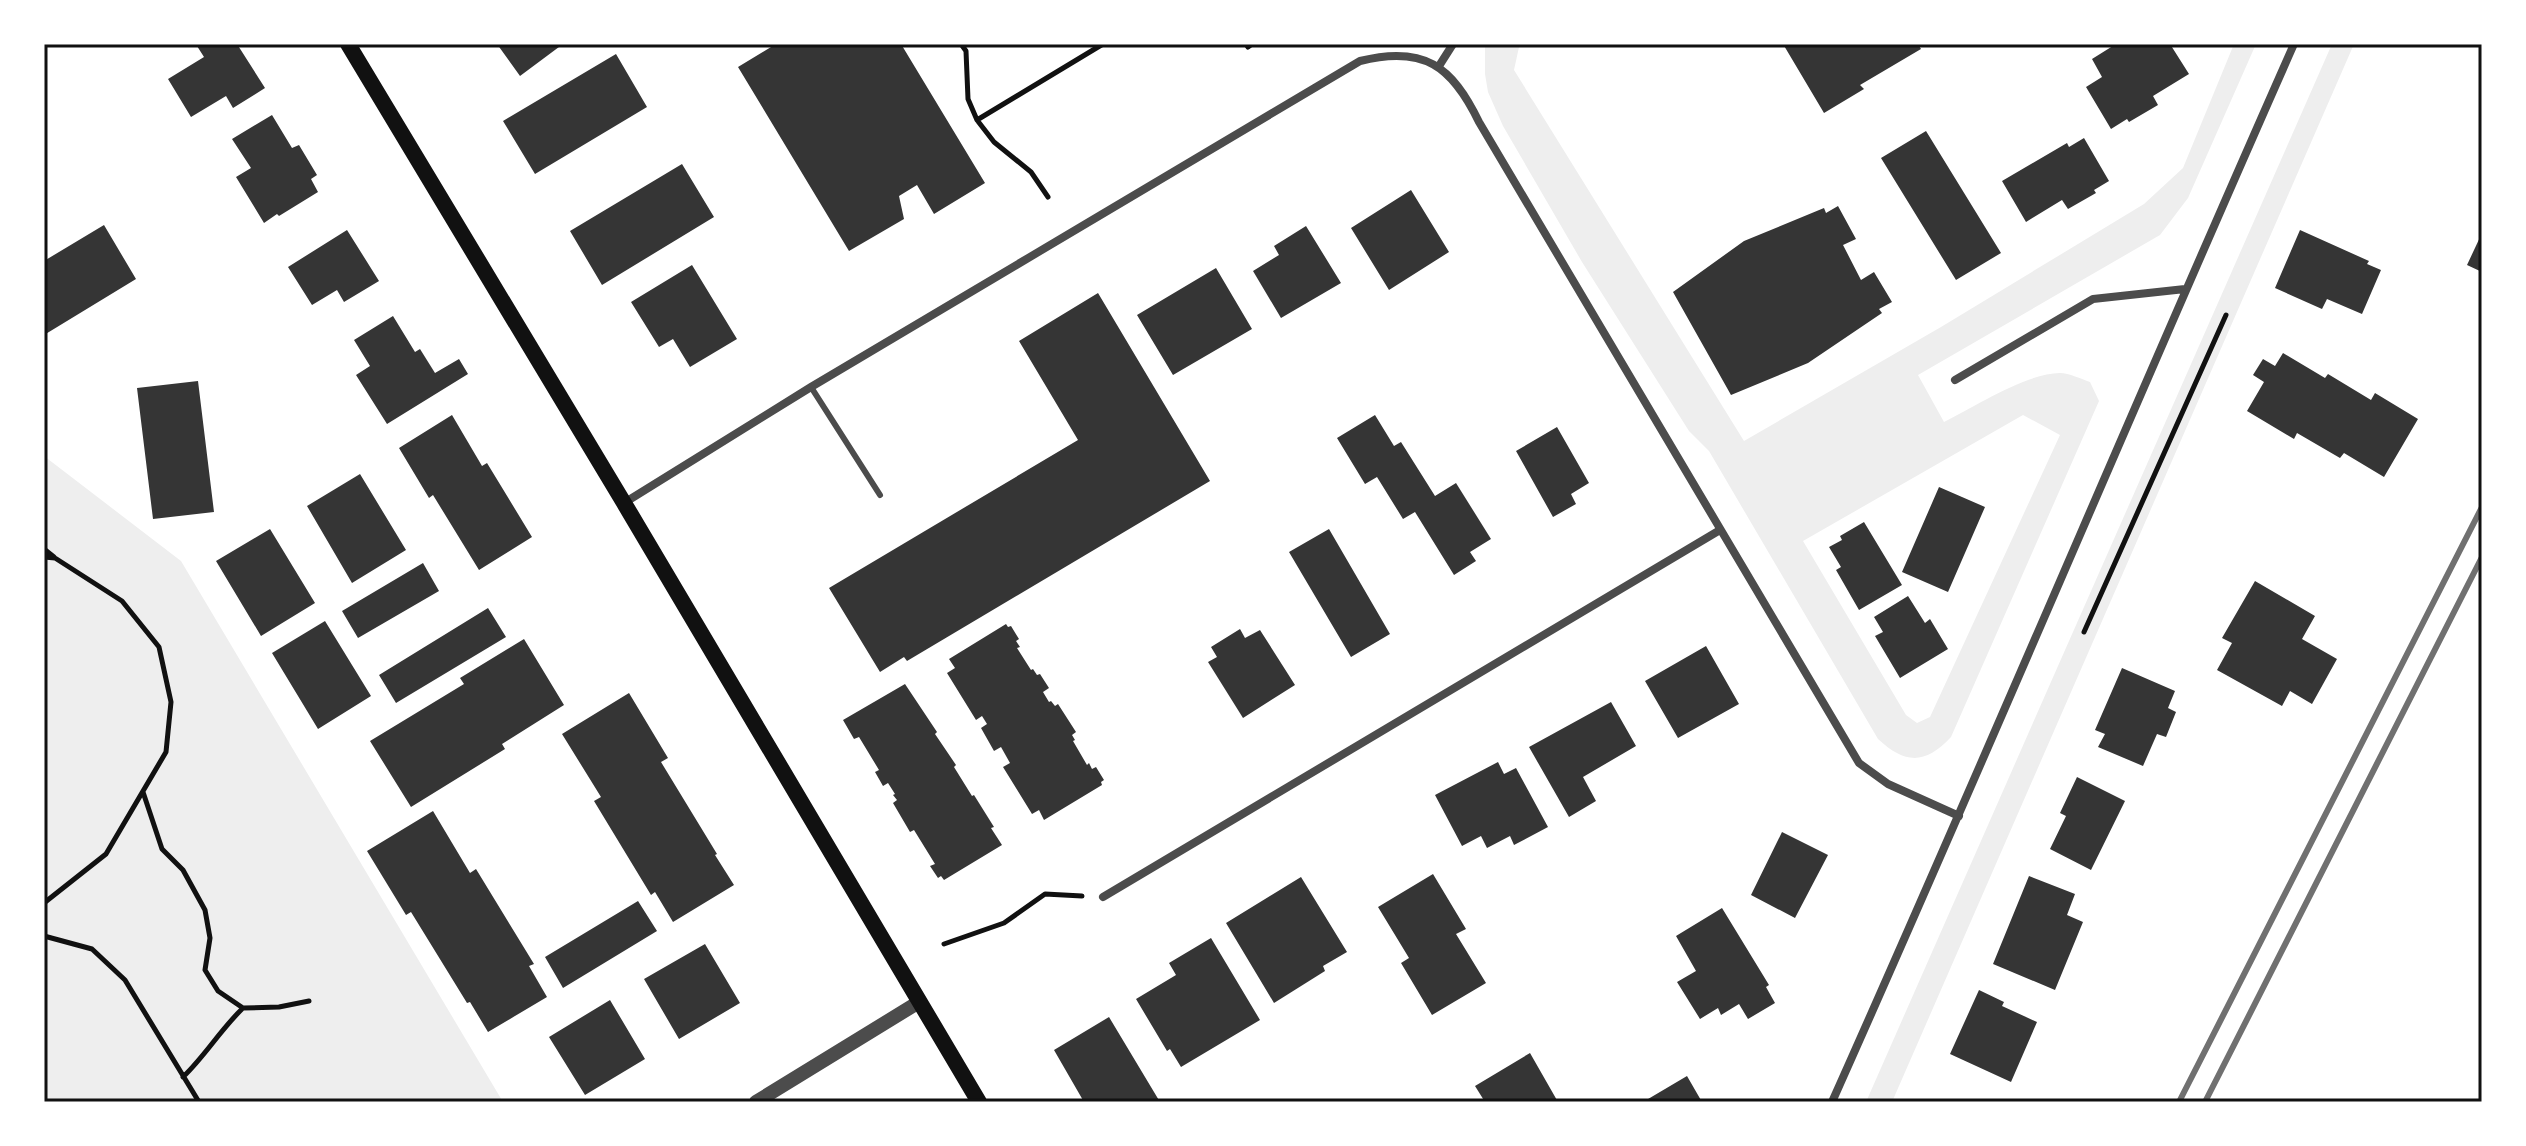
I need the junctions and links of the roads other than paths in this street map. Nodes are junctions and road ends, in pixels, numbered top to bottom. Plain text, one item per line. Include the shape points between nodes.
1 (348, 44) edge
2 (1453, 44) edge
3 (2294, 44) edge
4 (1439, 66) junction
5 (2185, 289) junction
6 (1955, 380) dead end
7 (811, 387) junction
8 (880, 495) dead end
9 (624, 503) junction
10 (1720, 530) junction
11 (1959, 816) junction
12 (1103, 897) road end
13 (919, 1002) junction
14 (756, 1102) edge
15 (979, 1102) edge
16 (1832, 1102) edge

1 - 9 main road
2 - 4 street
3 - 5 street
4 - 7 street via 1401,56 1360,61
4 - 10 street via 1466,95
5 - 6 street via 2093,299
5 - 11 street
7 - 8 lane
7 - 9 street
9 - 13 main road
10 - 11 street via 1859,763 1888,784
10 - 12 street
11 - 16 street
13 - 14 street
13 - 15 main road

